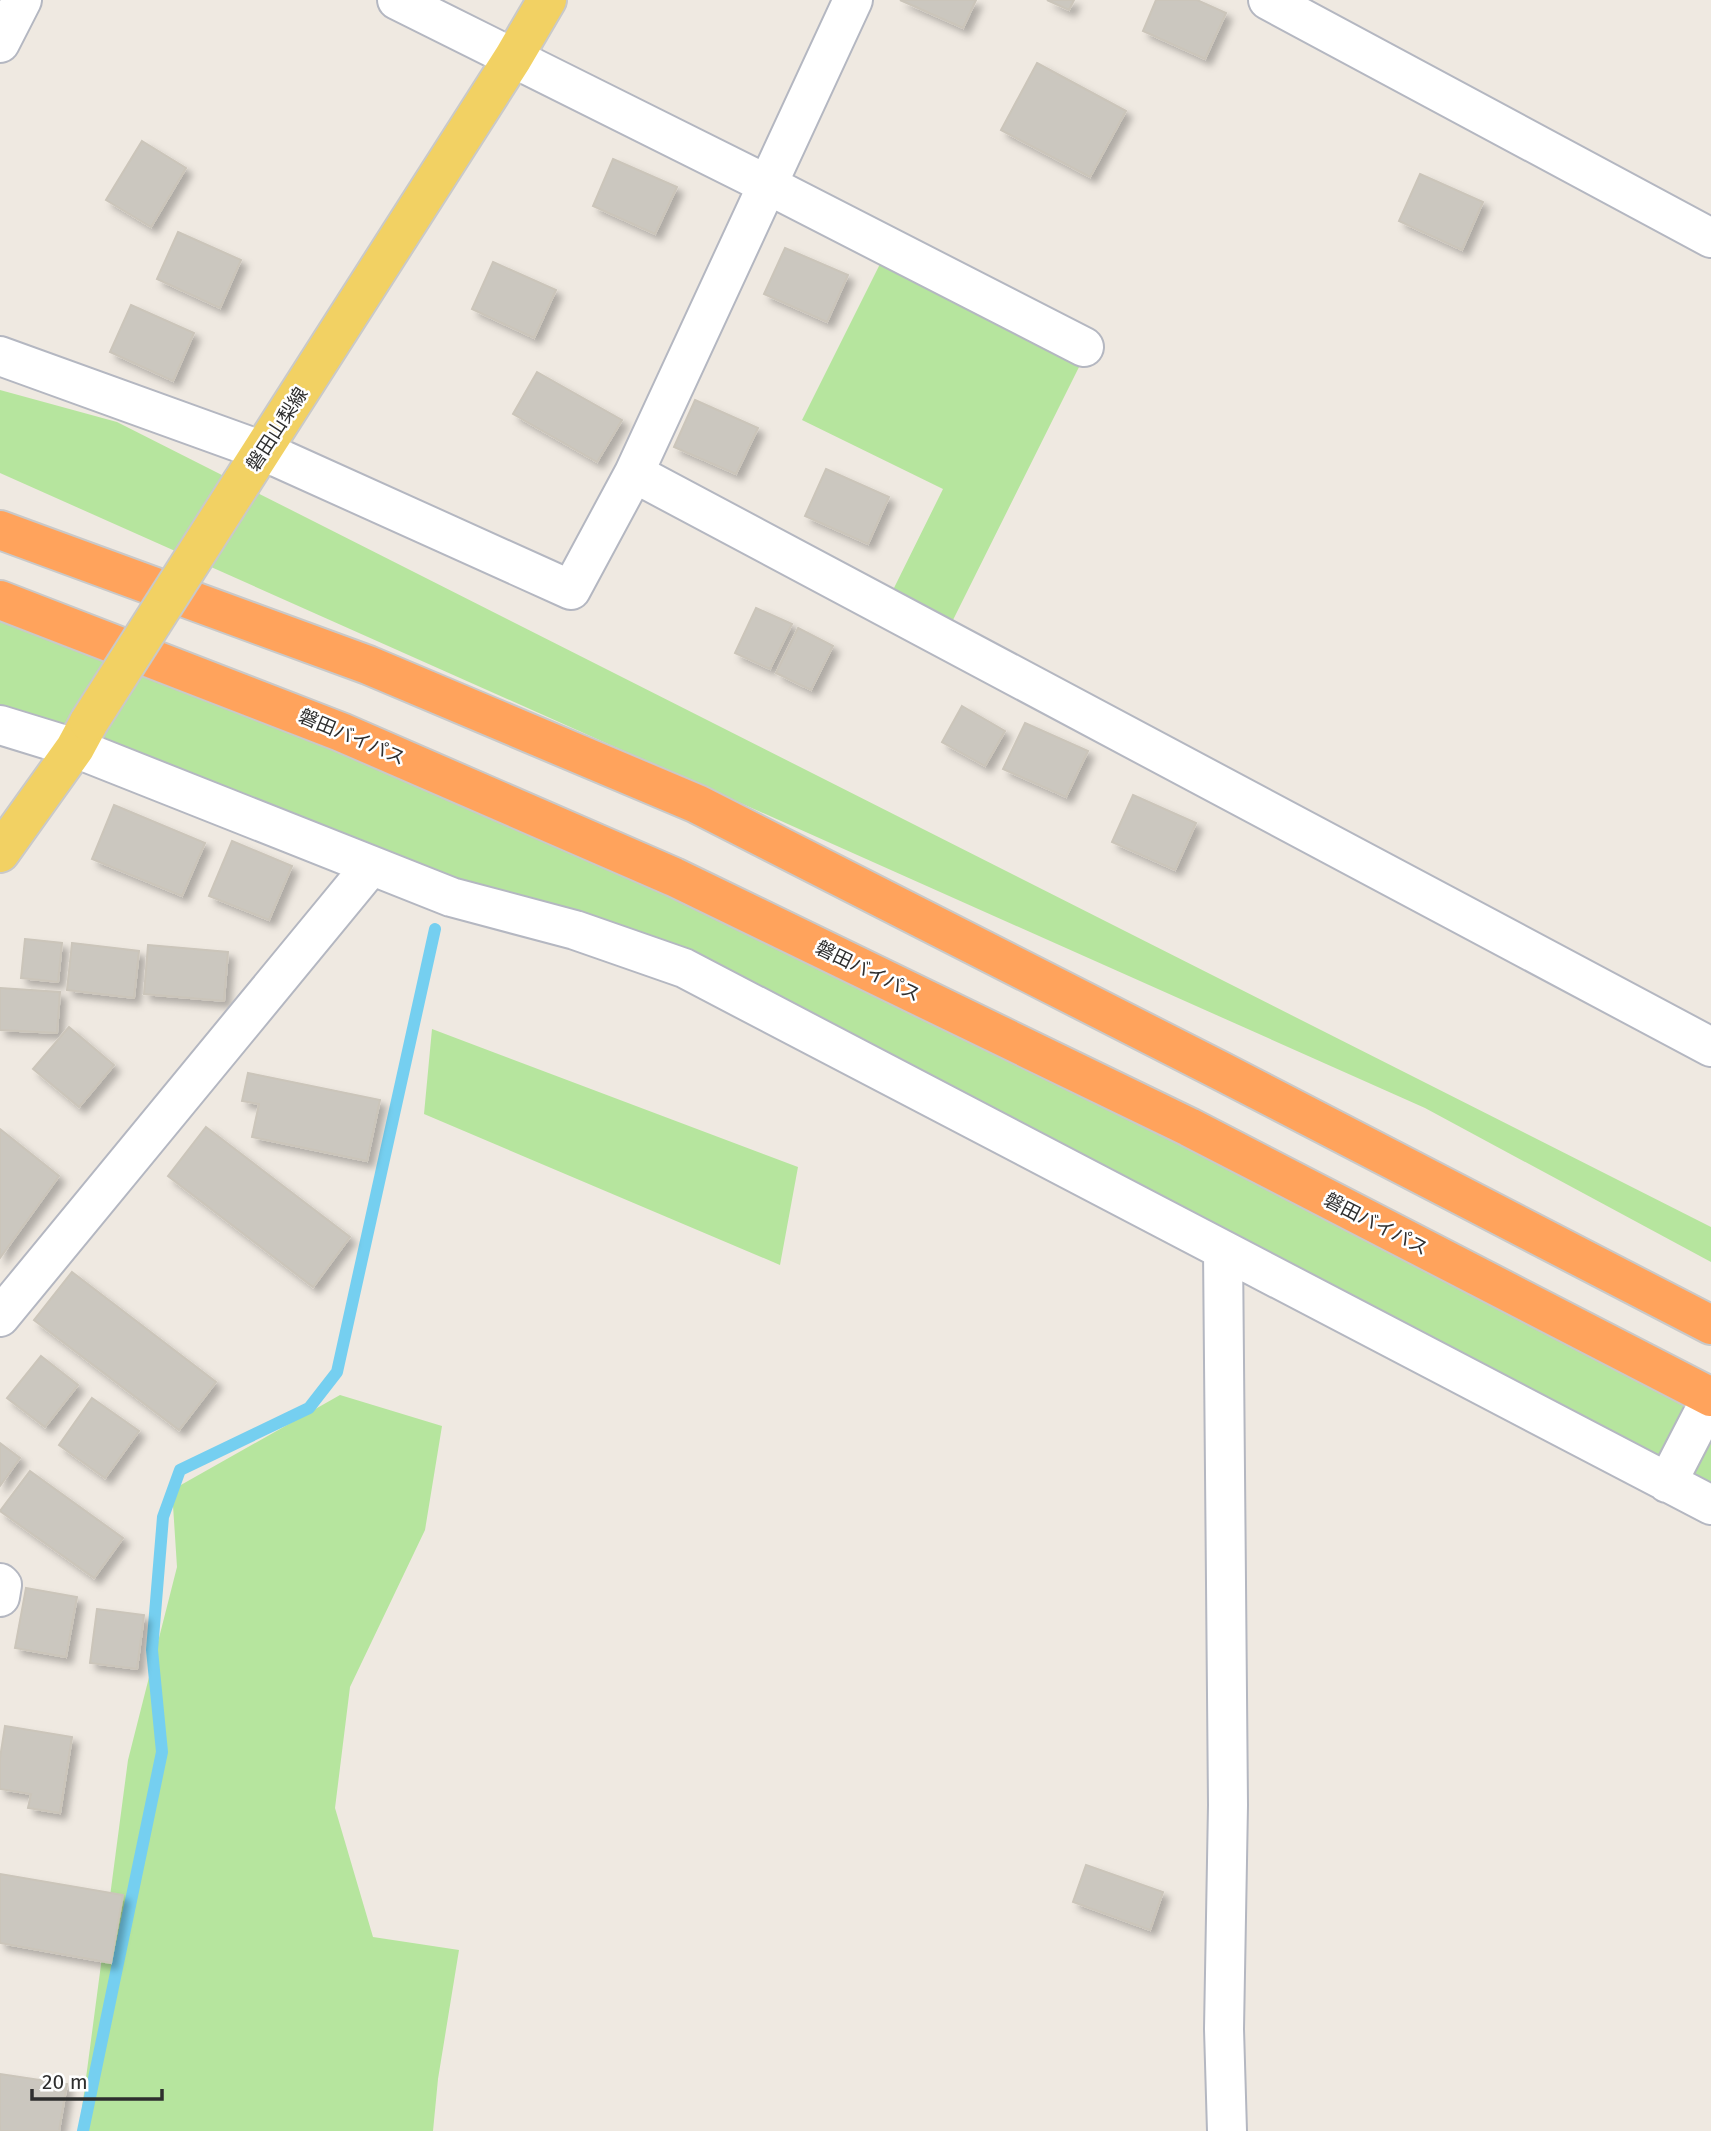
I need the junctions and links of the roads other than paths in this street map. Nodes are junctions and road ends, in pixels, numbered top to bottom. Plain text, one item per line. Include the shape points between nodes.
1 (22, 0) edge
2 (397, 0) edge
3 (547, 0) edge
4 (853, 0) edge
5 (1268, 0) edge
6 (0, 43) edge
7 (513, 58) junction
8 (768, 185) junction
9 (1711, 238) edge
10 (1084, 347) dead end
11 (0, 356) edge
12 (253, 467) junction
13 (634, 474) junction
14 (0, 530) edge
15 (0, 600) edge
16 (0, 725) edge
17 (82, 735) junction
18 (0, 853) edge
19 (372, 866) junction
20 (1711, 1047) edge
21 (1223, 1250) junction
22 (0, 1317) edge
23 (1711, 1325) edge
24 (1711, 1397) edge
25 (1667, 1483) junction
26 (1711, 1505) edge
27 (0, 1583) edge
28 (0, 1597) edge
29 (1227, 2131) edge

1 - 6 street
2 - 7 street
3 - 7 main road, 磐田山梨線
4 - 8 street
5 - 9 street
7 - 8 street
7 - 12 main road, 磐田山梨線
8 - 10 street
8 - 13 street
11 - 12 street
12 - 13 street via 571,590
12 - 17 main road, 磐田山梨線, bridge
13 - 20 street
14 - 23 highway via 368,665 697,804
15 - 24 highway, 磐田バイパス via 341,732 674,877 1189,1127
16 - 17 street
17 - 18 main road, 磐田山梨線
17 - 19 street
19 - 21 street via 451,897 575,930 684,968
19 - 22 street
21 - 25 street
21 - 29 street
24 - 25 street
25 - 26 street
27 - 28 street

